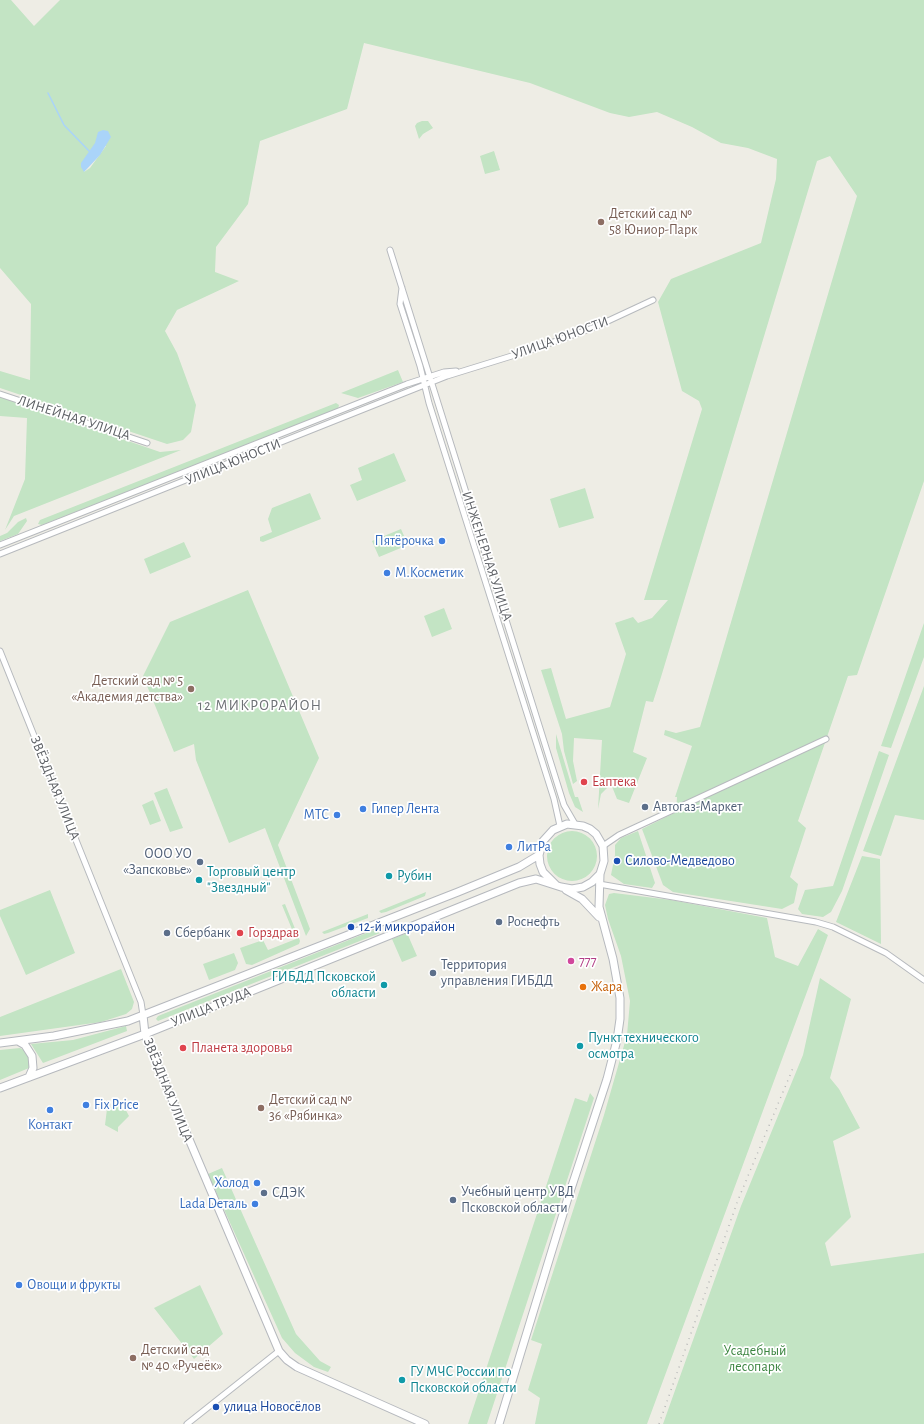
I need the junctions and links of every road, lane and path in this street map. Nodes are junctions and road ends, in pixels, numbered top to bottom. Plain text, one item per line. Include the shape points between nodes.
1 (390, 250) dead end
2 (402, 287) junction
3 (652, 300) dead end
4 (466, 370) junction
5 (430, 377) junction
6 (423, 379) junction
7 (432, 383) junction
8 (424, 386) junction
9 (0, 394) edge
10 (147, 443) dead end
11 (0, 545) edge
12 (0, 554) edge
13 (0, 651) edge
14 (826, 739) dead end
15 (575, 824) junction
16 (560, 826) junction
17 (603, 846) junction
18 (539, 855) junction
19 (600, 874) junction
20 (599, 884) junction
21 (559, 886) junction
22 (601, 918) junction
23 (924, 980) edge
24 (143, 1015) junction
25 (145, 1034) junction
26 (18, 1041) junction
27 (0, 1043) edge
28 (29, 1077) junction
29 (0, 1088) edge
30 (279, 1351) junction
31 (187, 1424) edge
32 (425, 1424) edge
33 (499, 1424) edge

1 - 2 street, ИНЖЕНЕРНАЯ УЛИЦА
2 - 5 street, ИНЖЕНЕРНАЯ УЛИЦА
2 - 6 street, ИНЖЕНЕРНАЯ УЛИЦА via 400,304
3 - 4 street, УЛИЦА ЮНОСТИ via 573,335
4 - 5 street, УЛИЦА ЮНОСТИ via 445,372
4 - 7 street, УЛИЦА ЮНОСТИ
5 - 6 street, УЛИЦА ЮНОСТИ
5 - 7 street, ИНЖЕНЕРНАЯ УЛИЦА
6 - 8 street, ИНЖЕНЕРНАЯ УЛИЦА
6 - 11 street, УЛИЦА ЮНОСТИ
7 - 8 street, УЛИЦА ЮНОСТИ
7 - 15 street, ИНЖЕНЕРНАЯ УЛИЦА via 564,805
8 - 12 street, УЛИЦА ЮНОСТИ
8 - 16 street, ИНЖЕНЕРНАЯ УЛИЦА via 554,799
9 - 10 street, ЛИНЕЙНАЯ УЛИЦА
13 - 24 street, ЗВЁЗДНАЯ УЛИЦА via 141,1002
14 - 17 street via 619,835
15 - 16 main road
15 - 17 main road via 590,829
16 - 18 main road via 548,834 540,847
17 - 19 main road via 604,861
18 - 21 main road via 543,872
18 - 24 main road, УЛИЦА ТРУДА via 519,867
19 - 20 main road
19 - 21 main road via 583,888
20 - 22 main road
20 - 23 street via 833,927 886,953
21 - 22 main road via 582,899
21 - 25 main road, УЛИЦА ТРУДА via 536,879 519,883
22 - 33 main road via 613,959 620,998 617,1040
24 - 25 main road, ЗВЁЗДНАЯ УЛИЦА
24 - 26 main road, УЛИЦА ТРУДА via 94,1028
25 - 28 main road, УЛИЦА ТРУДА
25 - 30 main road, ЗВЁЗДНАЯ УЛИЦА
26 - 27 main road, УЛИЦА ТРУДА
26 - 28 main road via 25,1045 32,1056 33,1068
28 - 29 main road, УЛИЦА ТРУДА
30 - 31 street
30 - 32 main road, ЗВЁЗДНАЯ УЛИЦА via 298,1367

